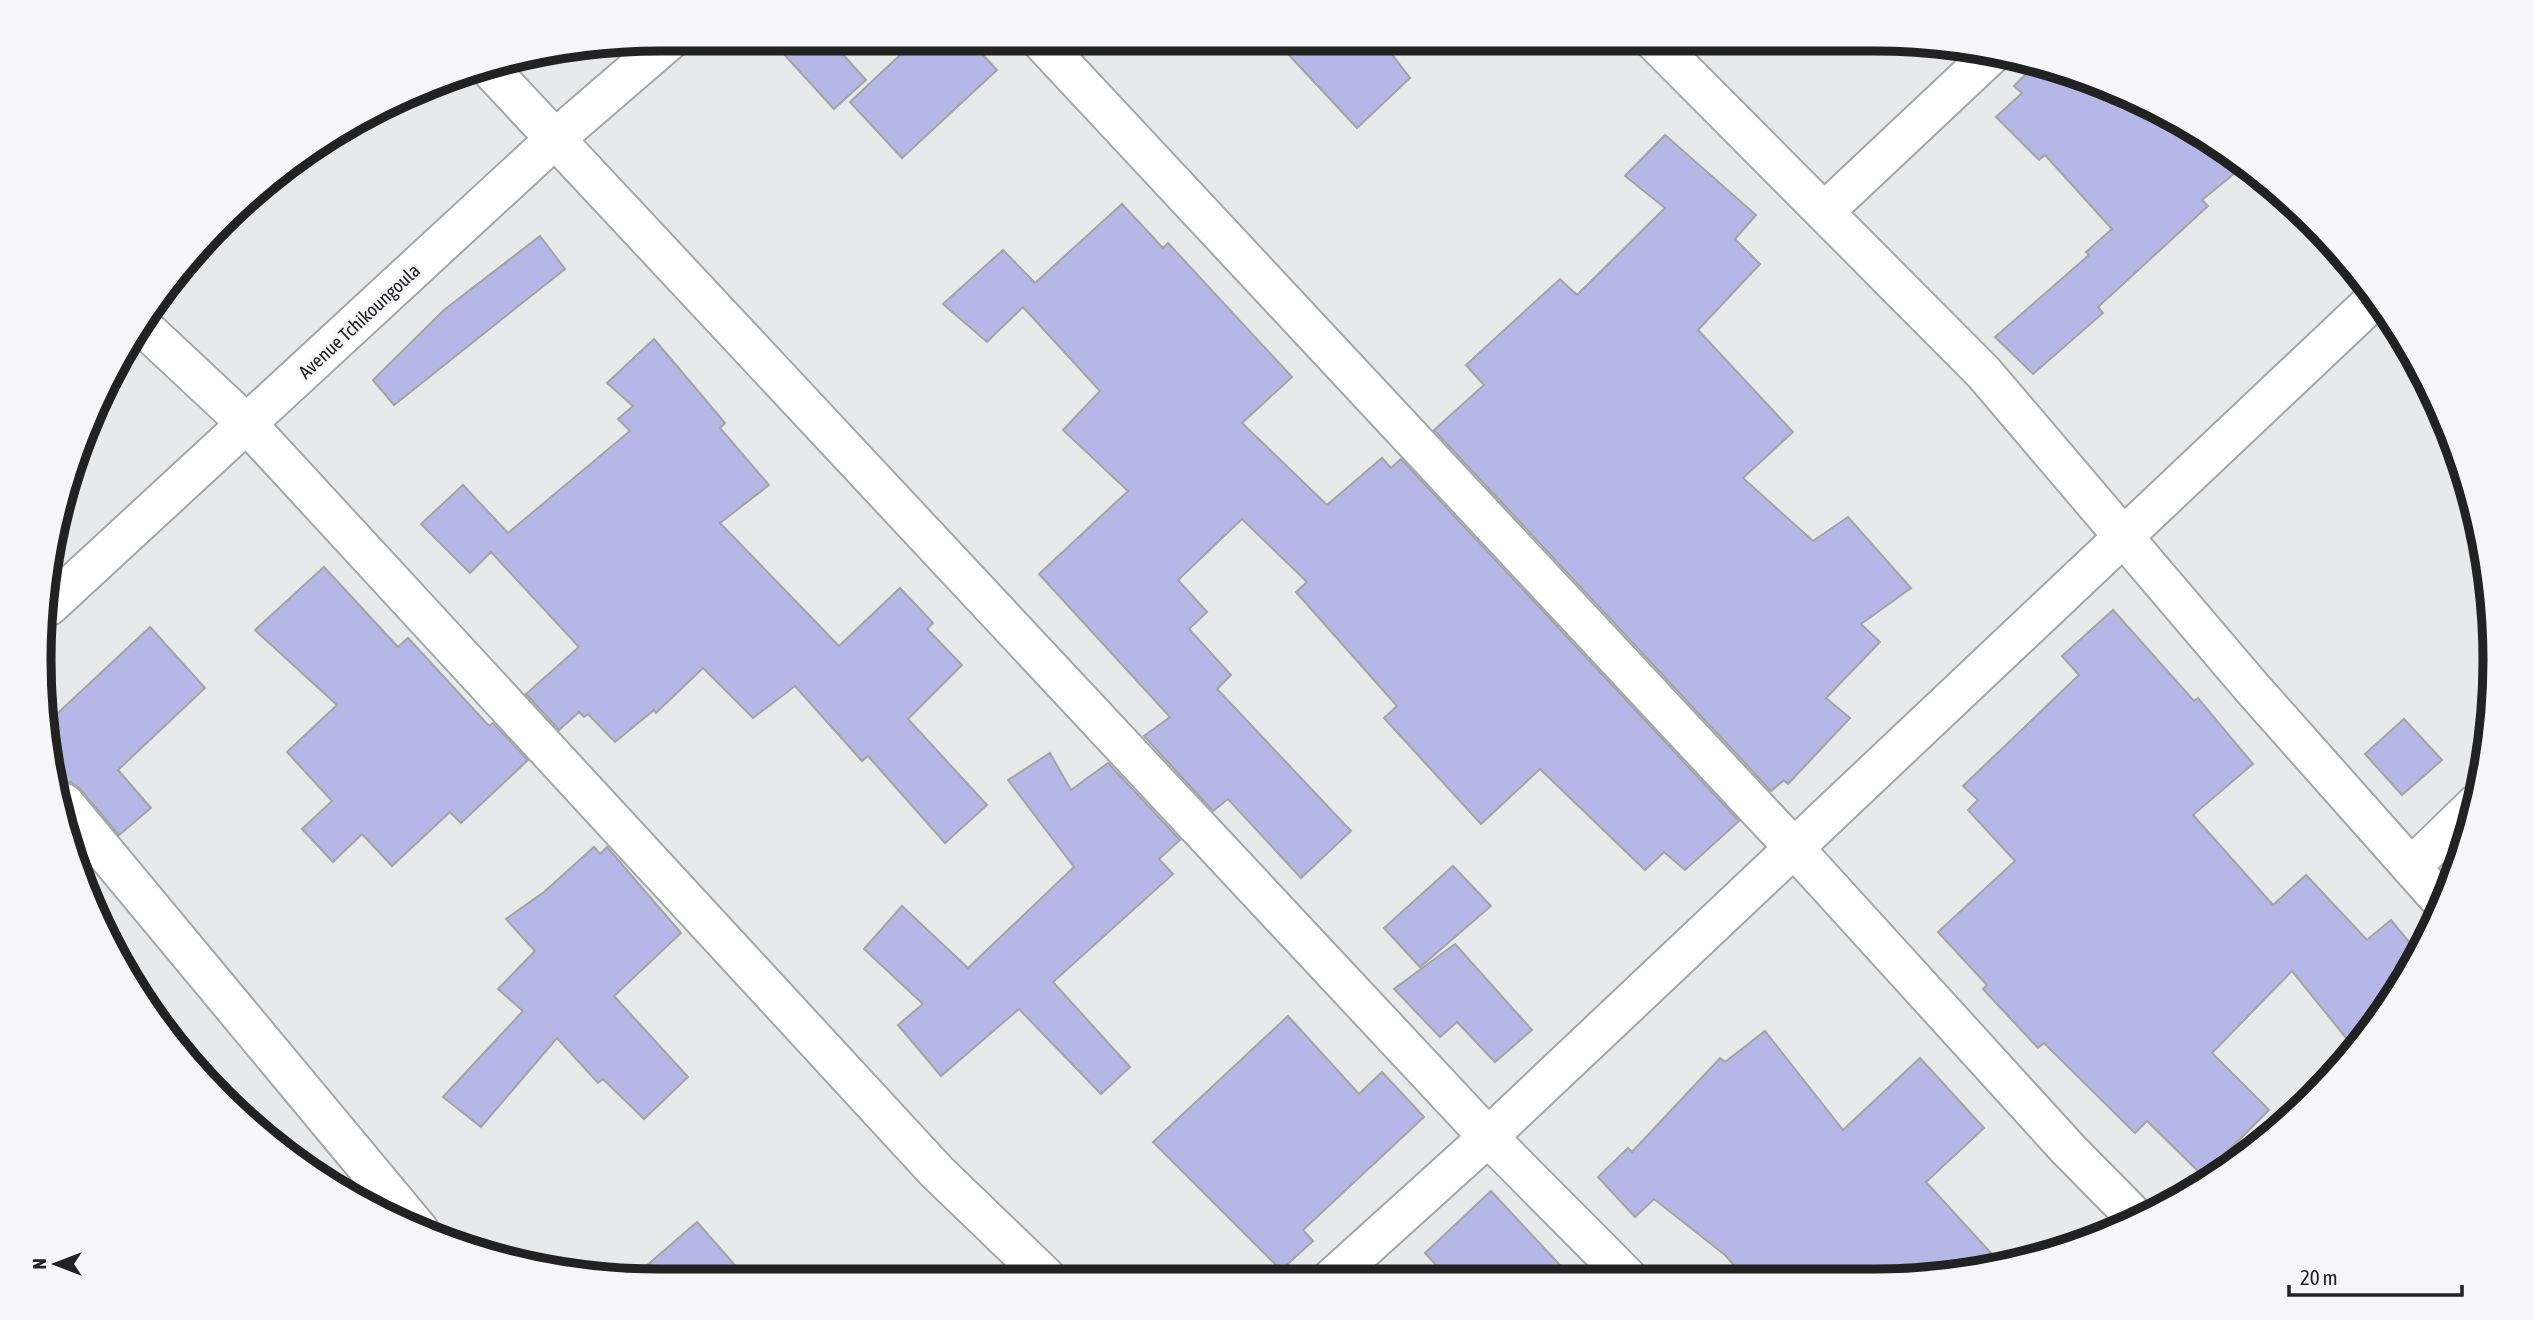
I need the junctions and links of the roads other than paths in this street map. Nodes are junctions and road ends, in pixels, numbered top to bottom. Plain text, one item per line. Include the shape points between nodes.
1 (656, 51) edge
2 (1050, 51) edge
3 (1664, 51) edge
4 (1985, 61) edge
5 (495, 74) edge
6 (556, 138) junction
7 (1825, 211) junction
8 (2369, 305) edge
9 (147, 331) edge
10 (247, 424) junction
11 (2123, 538) junction
12 (54, 602) edge
13 (70, 810) edge
14 (2462, 817) edge
15 (1794, 848) junction
16 (2411, 867) junction
17 (2436, 895) edge
18 (1489, 1137) junction
19 (404, 1212) edge
20 (2130, 1212) edge
21 (1038, 1269) edge
22 (1342, 1269) edge
23 (1619, 1269) edge

1 - 6 street, Avenue Tchikoungoula
2 - 15 street
3 - 7 street
4 - 7 street
5 - 6 street
6 - 10 street, Avenue Tchikoungoula
6 - 18 street
7 - 11 street via 1984,373
8 - 11 street
9 - 10 street
10 - 12 street, Avenue Tchikoungoula
10 - 21 street via 937,1172
11 - 15 street
11 - 16 street
13 - 19 street
14 - 16 street
15 - 18 street
15 - 20 street
16 - 17 street
18 - 22 street
18 - 23 street

